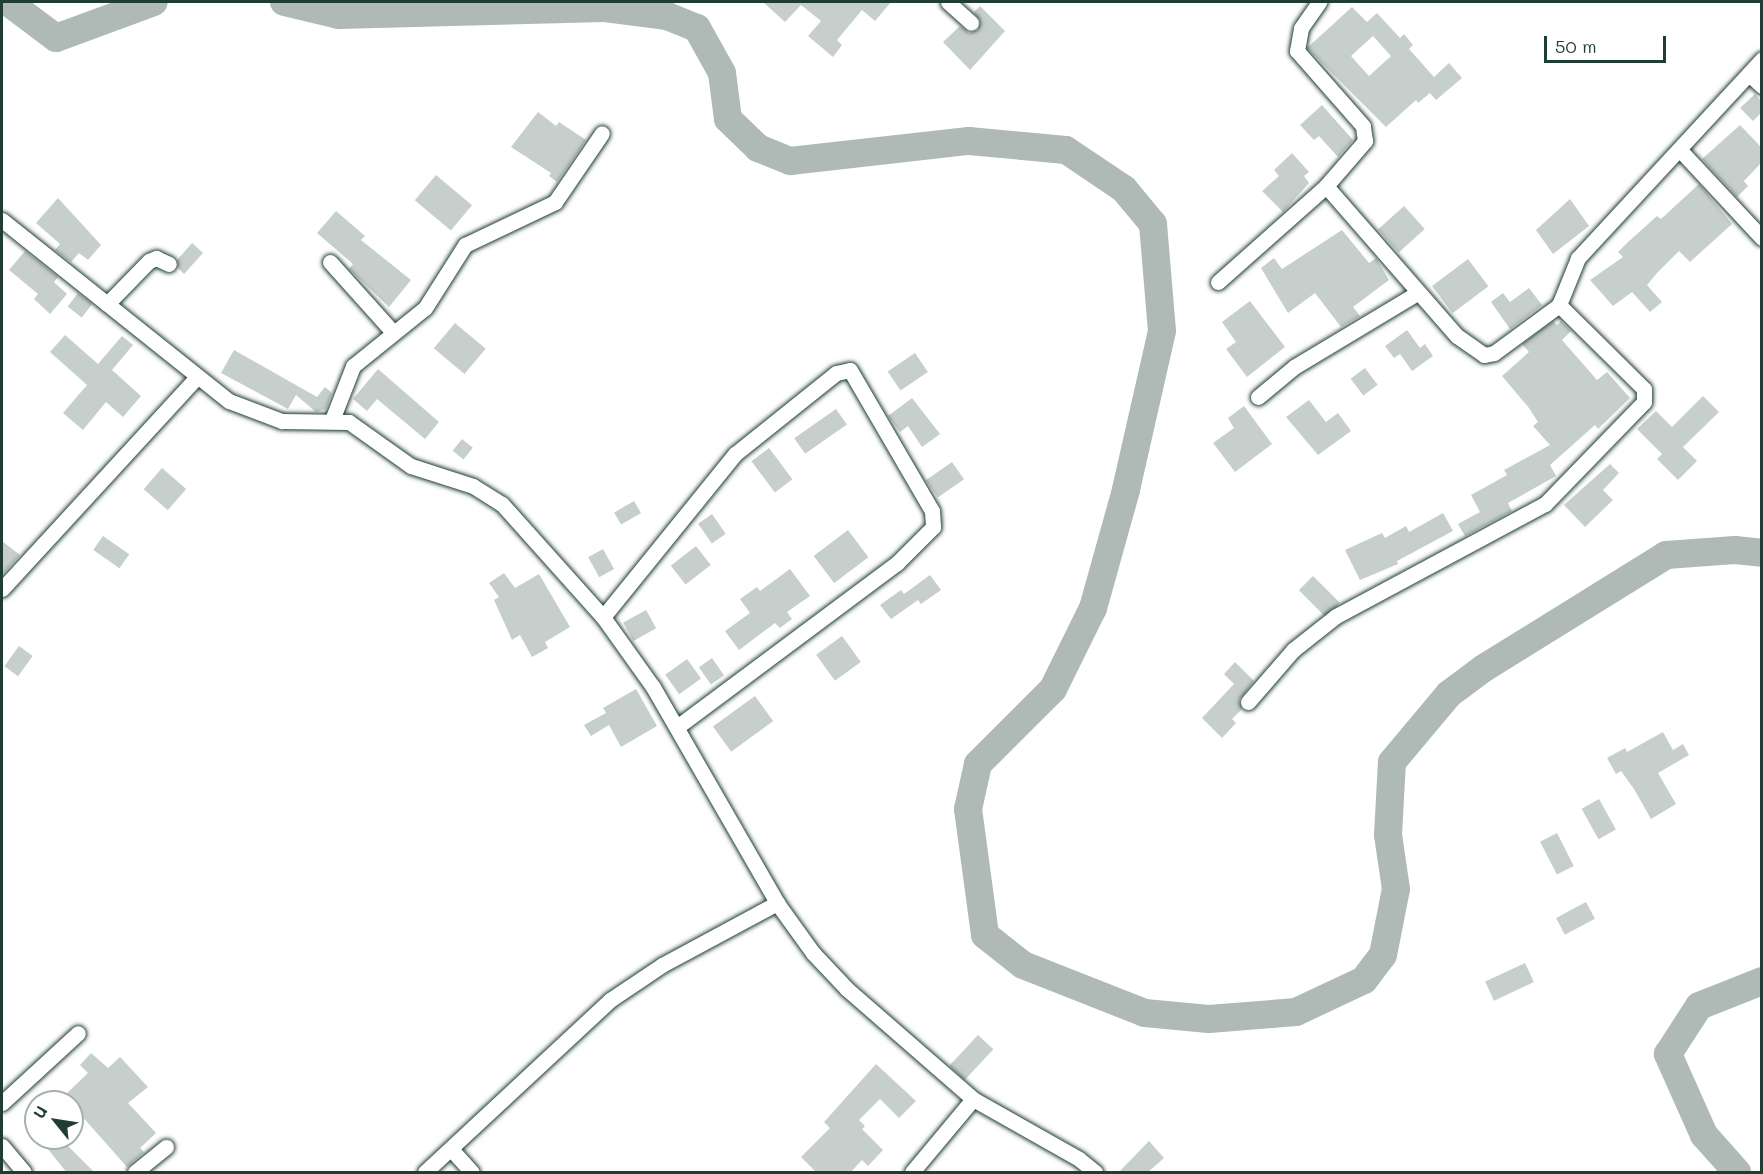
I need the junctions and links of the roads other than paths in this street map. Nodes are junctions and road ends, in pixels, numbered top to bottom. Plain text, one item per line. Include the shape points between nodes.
1 (948, 2) edge
2 (1319, 2) edge
3 (971, 23) dead end
4 (1761, 59) edge
5 (1749, 74) junction
6 (1761, 86) edge
7 (602, 133) dead end
8 (1680, 150) junction
9 (1326, 186) junction
10 (2, 220) edge
11 (1761, 238) edge
12 (330, 262) dead end
13 (169, 264) dead end
14 (1218, 282) dead end
15 (1417, 293) junction
16 (107, 304) junction
17 (1559, 305) junction
18 (392, 332) junction
19 (197, 377) junction
20 (1258, 397) dead end
21 (332, 420) junction
22 (2, 589) edge
23 (603, 617) junction
24 (1248, 702) dead end
25 (678, 726) junction
26 (777, 903) junction
27 (78, 1034) dead end
28 (973, 1099) junction
29 (2, 1103) edge
30 (2, 1146) edge
31 (166, 1147) dead end
32 (451, 1149) junction
33 (24, 1173) edge
34 (135, 1173) edge
35 (425, 1173) edge
36 (472, 1173) edge
37 (912, 1173) edge
38 (1095, 1173) edge

1 - 3 street
2 - 9 street via 1301,28 1297,51 1366,133 1354,155
4 - 5 street
5 - 6 street
5 - 8 street
7 - 18 street via 555,202 466,244 425,308
8 - 11 street
8 - 17 street via 1578,258
9 - 14 street
9 - 15 street
10 - 16 street
12 - 18 street
13 - 16 street via 152,259
15 - 17 street via 1457,336 1484,355 1494,353
15 - 20 street via 1294,367
16 - 19 street
17 - 24 street via 1644,389 1644,402 1545,504 1336,616 1293,650
18 - 21 street via 353,366
19 - 21 street via 229,401 257,415 304,424
19 - 22 street
21 - 23 street via 359,427 421,471 466,483 490,495 514,515
23 - 25 street
23 - 25 street via 735,454 836,374 851,372 932,511 933,527 897,563
25 - 26 street
26 - 28 street via 831,973
26 - 32 street via 662,965 610,1000
27 - 29 street
28 - 37 street
28 - 38 street via 1079,1159
30 - 33 street
31 - 34 street
32 - 35 street
32 - 36 street

